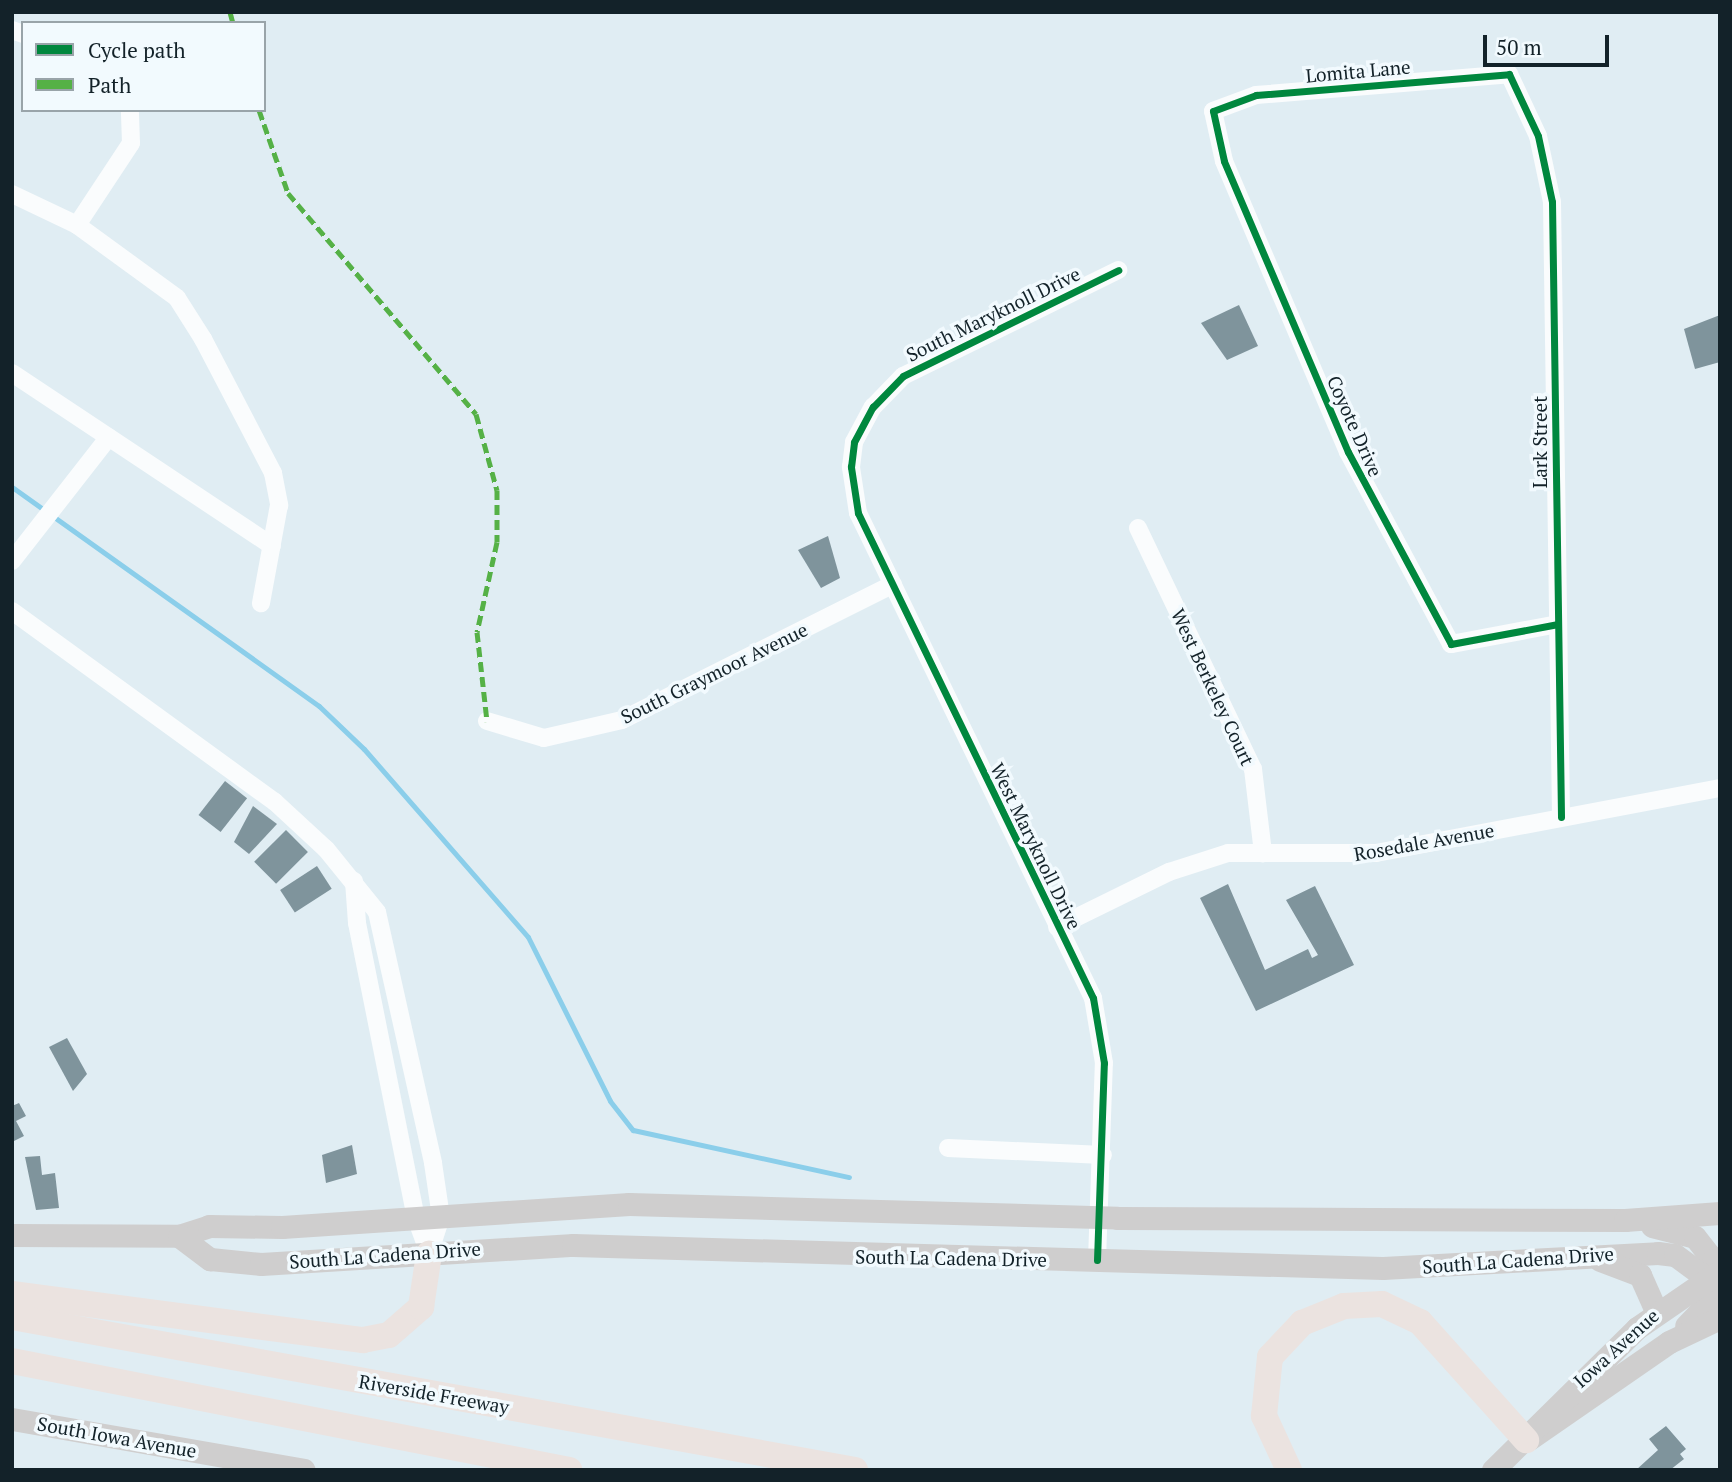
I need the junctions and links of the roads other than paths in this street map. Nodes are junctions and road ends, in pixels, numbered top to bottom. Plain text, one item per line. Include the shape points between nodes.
1 (1509, 74) joint
2 (1213, 111) joint
3 (130, 112) edge
4 (12, 194) edge
5 (78, 225) junction
6 (1118, 270) dead end
7 (12, 373) edge
8 (109, 436) junction
9 (851, 467) joint
10 (1138, 528) dead end
11 (272, 546) junction
12 (12, 561) edge
13 (893, 584) junction
14 (261, 603) dead end
15 (12, 611) edge
16 (1558, 624) junction
17 (487, 721) dead end
18 (1720, 788) edge
19 (1561, 817) junction
20 (1262, 853) junction
21 (354, 881) junction
22 (1057, 927) junction
23 (948, 1149) dead end
24 (1103, 1155) junction
25 (1720, 1213) edge
26 (441, 1217) junction
27 (1097, 1217) junction
28 (416, 1218) junction
29 (1625, 1220) junction
30 (12, 1236) edge
31 (178, 1236) junction
32 (429, 1254) junction
33 (1586, 1258) junction
34 (1097, 1261) junction
35 (1715, 1280) edge
36 (12, 1294) edge
37 (1656, 1311) junction
38 (12, 1317) edge
39 (1720, 1318) edge
40 (1669, 1342) junction
41 (12, 1361) edge
42 (12, 1419) edge
43 (1527, 1440) junction
44 (304, 1470) edge
45 (569, 1470) edge
46 (855, 1470) edge
47 (1289, 1470) edge
48 (1493, 1470) edge

1 - 2 street, Lomita Lane via 1256,95
1 - 16 street, Lark Street via 1538,136 1552,202
2 - 16 street, Coyote Drive via 1224,161 1348,452 1451,644
3 - 5 street via 131,143
4 - 5 street
5 - 11 street via 177,298 203,339 256,429 273,473 279,505
6 - 9 street, South Maryknoll Drive via 903,376 873,407 855,442
7 - 8 street
8 - 11 street
8 - 12 street
9 - 13 street, West Maryknoll Drive via 858,513
10 - 20 street, West Berkeley Court via 1253,769
11 - 14 street
13 - 17 street, South Graymoor Avenue via 622,720 544,738
13 - 22 street, West Maryknoll Drive
15 - 21 street via 275,802
16 - 19 street, Lark Street
18 - 19 street, Rosedale Avenue
19 - 20 street, Rosedale Avenue via 1377,853
20 - 22 street, Rosedale Avenue via 1197,861
21 - 26 street via 377,912
21 - 28 street via 357,922
22 - 24 street, West Maryknoll Drive via 1093,998 1104,1063
23 - 24 street
24 - 27 street, West Maryknoll Drive
25 - 29 main road
26 - 27 main road, South La Cadena Drive via 629,1204
26 - 28 main road, South La Cadena Drive
26 - 32 street
27 - 29 main road, South La Cadena Drive
27 - 34 street, West Maryknoll Drive
28 - 31 main road, South La Cadena Drive via 209,1226
28 - 32 street
29 - 35 main road via 1695,1237
30 - 31 main road, South La Cadena Drive
31 - 32 main road, South La Cadena Drive via 210,1259 261,1264
32 - 34 main road, South La Cadena Drive via 644,1245
32 - 36 highway via 422,1307 389,1335 363,1340
33 - 34 main road, South La Cadena Drive via 1383,1268
33 - 35 main road, South La Cadena Drive via 1675,1255
33 - 37 main road via 1640,1275
35 - 37 main road, Iowa Avenue
35 - 40 main road via 1708,1306
37 - 43 main road, Iowa Avenue via 1547,1410
38 - 46 highway, Riverside Freeway
39 - 40 main road, Iowa Avenue
40 - 43 main road, Iowa Avenue via 1558,1424
41 - 45 highway
42 - 44 main road, South Iowa Avenue
43 - 47 highway via 1420,1322 1382,1304 1344,1306 1302,1323 1270,1357 1264,1416
43 - 48 main road, Iowa Avenue

